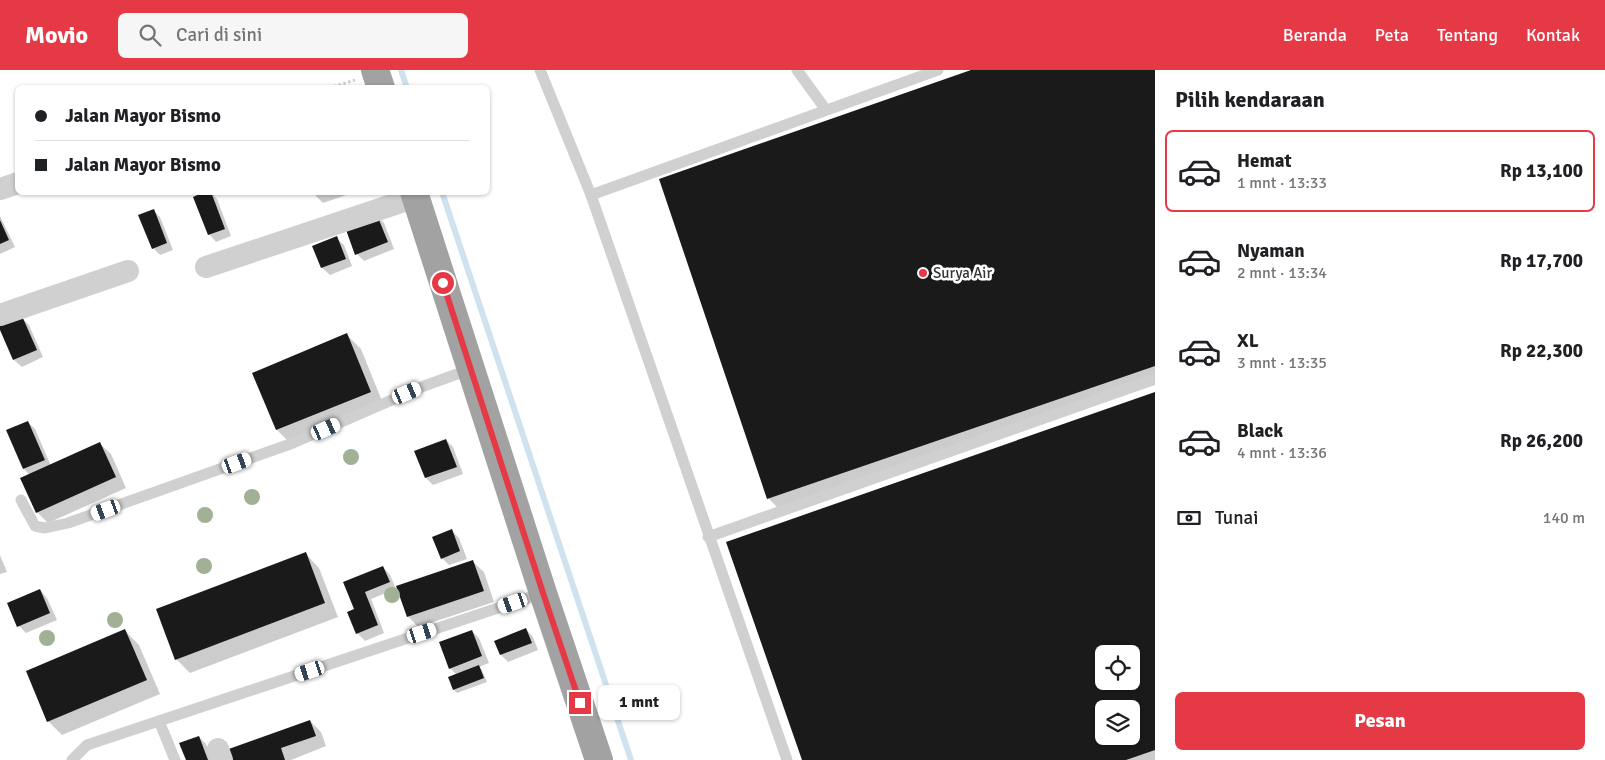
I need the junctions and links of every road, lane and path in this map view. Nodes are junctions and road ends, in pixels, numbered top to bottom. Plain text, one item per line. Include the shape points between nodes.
1 (375, 70) edge
2 (540, 70) edge
3 (797, 70) edge
4 (938, 70) edge
5 (380, 85) edge
6 (826, 110) junction
7 (15, 183) edge
8 (0, 188) edge
9 (415, 195) edge
10 (591, 195) junction
11 (206, 267) dead end
12 (128, 271) dead end
13 (0, 316) edge
14 (471, 369) junction
15 (1155, 380) edge
16 (21, 500) dead end
17 (708, 537) junction
18 (543, 593) junction
19 (159, 721) junction
20 (72, 760) edge
21 (175, 760) edge
22 (598, 760) edge
23 (787, 760) edge

1 - 5 highway
2 - 10 lane
3 - 6 lane
4 - 6 lane
6 - 10 lane
7 - 8 street
9 - 11 street
9 - 14 highway
10 - 17 lane
12 - 13 street
14 - 16 lane via 293,443 68,523 45,528 35,526
14 - 18 highway
15 - 17 lane
17 - 23 lane
18 - 19 lane
18 - 22 highway
19 - 20 lane via 87,746
19 - 21 lane

